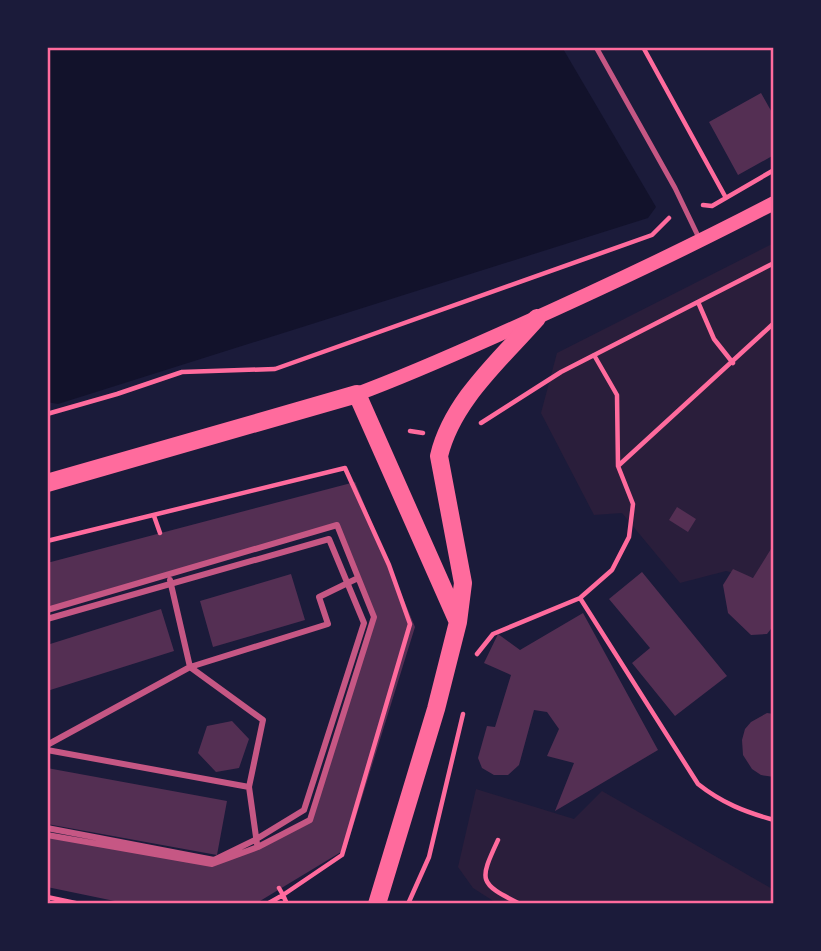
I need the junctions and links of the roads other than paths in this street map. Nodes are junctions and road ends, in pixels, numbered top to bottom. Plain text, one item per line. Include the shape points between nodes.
1 (596, 47) edge
2 (774, 204) edge
3 (701, 241) junction
4 (537, 318) junction
5 (357, 394) junction
6 (47, 483) edge
7 (169, 575) junction
8 (358, 578) junction
9 (346, 583) junction
10 (171, 584) junction
11 (47, 610) edge
12 (47, 619) edge
13 (458, 622) junction
14 (190, 667) junction
15 (47, 748) edge
16 (249, 787) junction
17 (47, 828) edge
18 (47, 835) edge
19 (257, 844) junction
20 (377, 904) edge

1 - 3 lane
2 - 3 main road
3 - 4 main road
4 - 5 main road
4 - 13 main road via 461,405 439,456 463,583
5 - 6 main road
5 - 13 main road
7 - 8 street via 337,525
7 - 10 street
7 - 11 street
8 - 9 street
8 - 19 street via 374,617 310,820
9 - 10 street via 329,539
9 - 14 street via 319,597 328,624
9 - 19 street via 364,623 304,810
10 - 12 street
10 - 14 street
13 - 20 main road
14 - 15 street
14 - 16 street via 262,720
15 - 16 street
16 - 19 street
17 - 19 street via 215,860
18 - 19 street via 212,864

